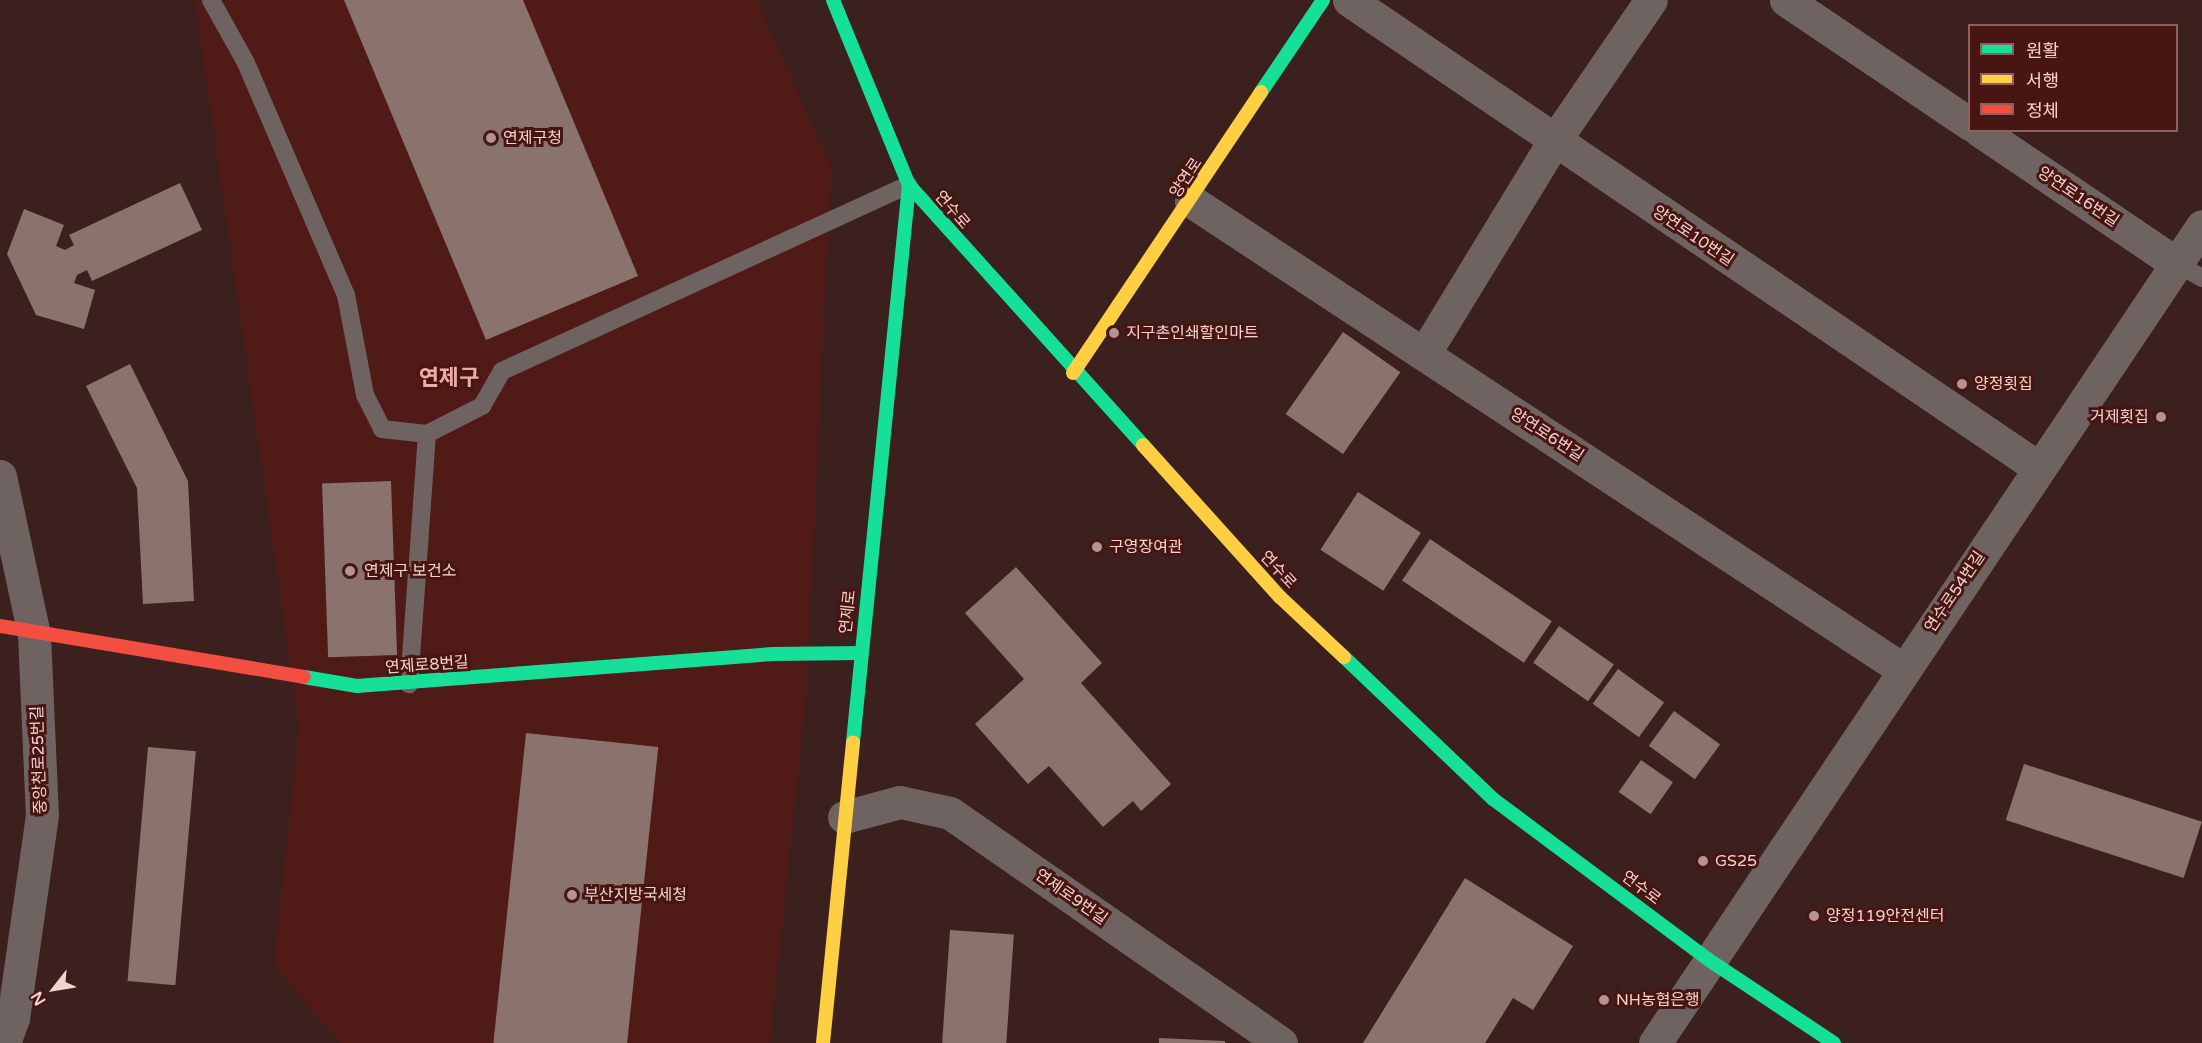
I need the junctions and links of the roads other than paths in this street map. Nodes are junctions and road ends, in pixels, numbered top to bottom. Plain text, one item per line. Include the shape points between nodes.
1 (211, 0) edge
2 (833, 0) edge
3 (1323, 0) edge
4 (1349, 0) edge
5 (1651, 0) edge
6 (1786, 0) edge
7 (1968, 123) edge
8 (1982, 132) edge
9 (1554, 142) junction
10 (909, 185) junction
11 (1191, 201) junction
12 (2202, 226) edge
13 (2189, 271) edge
14 (1424, 354) junction
15 (1073, 372) junction
16 (428, 434) junction
17 (2039, 468) junction
18 (0, 476) edge
19 (0, 626) edge
20 (34, 634) junction
21 (861, 653) junction
22 (1902, 669) junction
23 (409, 684) junction
24 (844, 817) junction
25 (1709, 960) junction
26 (4, 1043) edge
27 (823, 1043) edge
28 (1281, 1043) edge
29 (1656, 1043) edge
30 (1834, 1043) edge

1 - 16 lane via 246,63 346,295 365,395 382,429
2 - 10 main road, 연수로
3 - 11 main road, 양연로
4 - 9 street, 양연로10번길
5 - 9 street
6 - 7 street
8 - 13 street, 양연로16번길
9 - 14 street
9 - 17 street, 양연로10번길
10 - 15 main road, 연수로
10 - 16 lane via 502,371 482,406
10 - 21 main road, 연제로
11 - 14 street, 양연로6번길
11 - 15 main road, 양연로
12 - 13 street, 연수로54번길
13 - 17 street, 연수로54번길
14 - 22 street, 양연로6번길
15 - 25 main road, 연수로 via 1280,597 1493,799
16 - 23 lane
17 - 22 street, 연수로54번길
18 - 20 street, 중앙천로25번길
19 - 20 main road, 연제로8번길
20 - 23 main road, 연제로8번길 via 357,686
20 - 26 street, 중앙천로25번길 via 42,815 13,1018
21 - 23 main road, 연제로8번길 via 773,654
21 - 24 main road, 연제로
22 - 25 street, 연수로54번길
24 - 27 main road, 연제로
24 - 28 street, 연제로9번길 via 900,802 950,813
25 - 29 street, 연수로54번길
25 - 30 main road, 연수로

